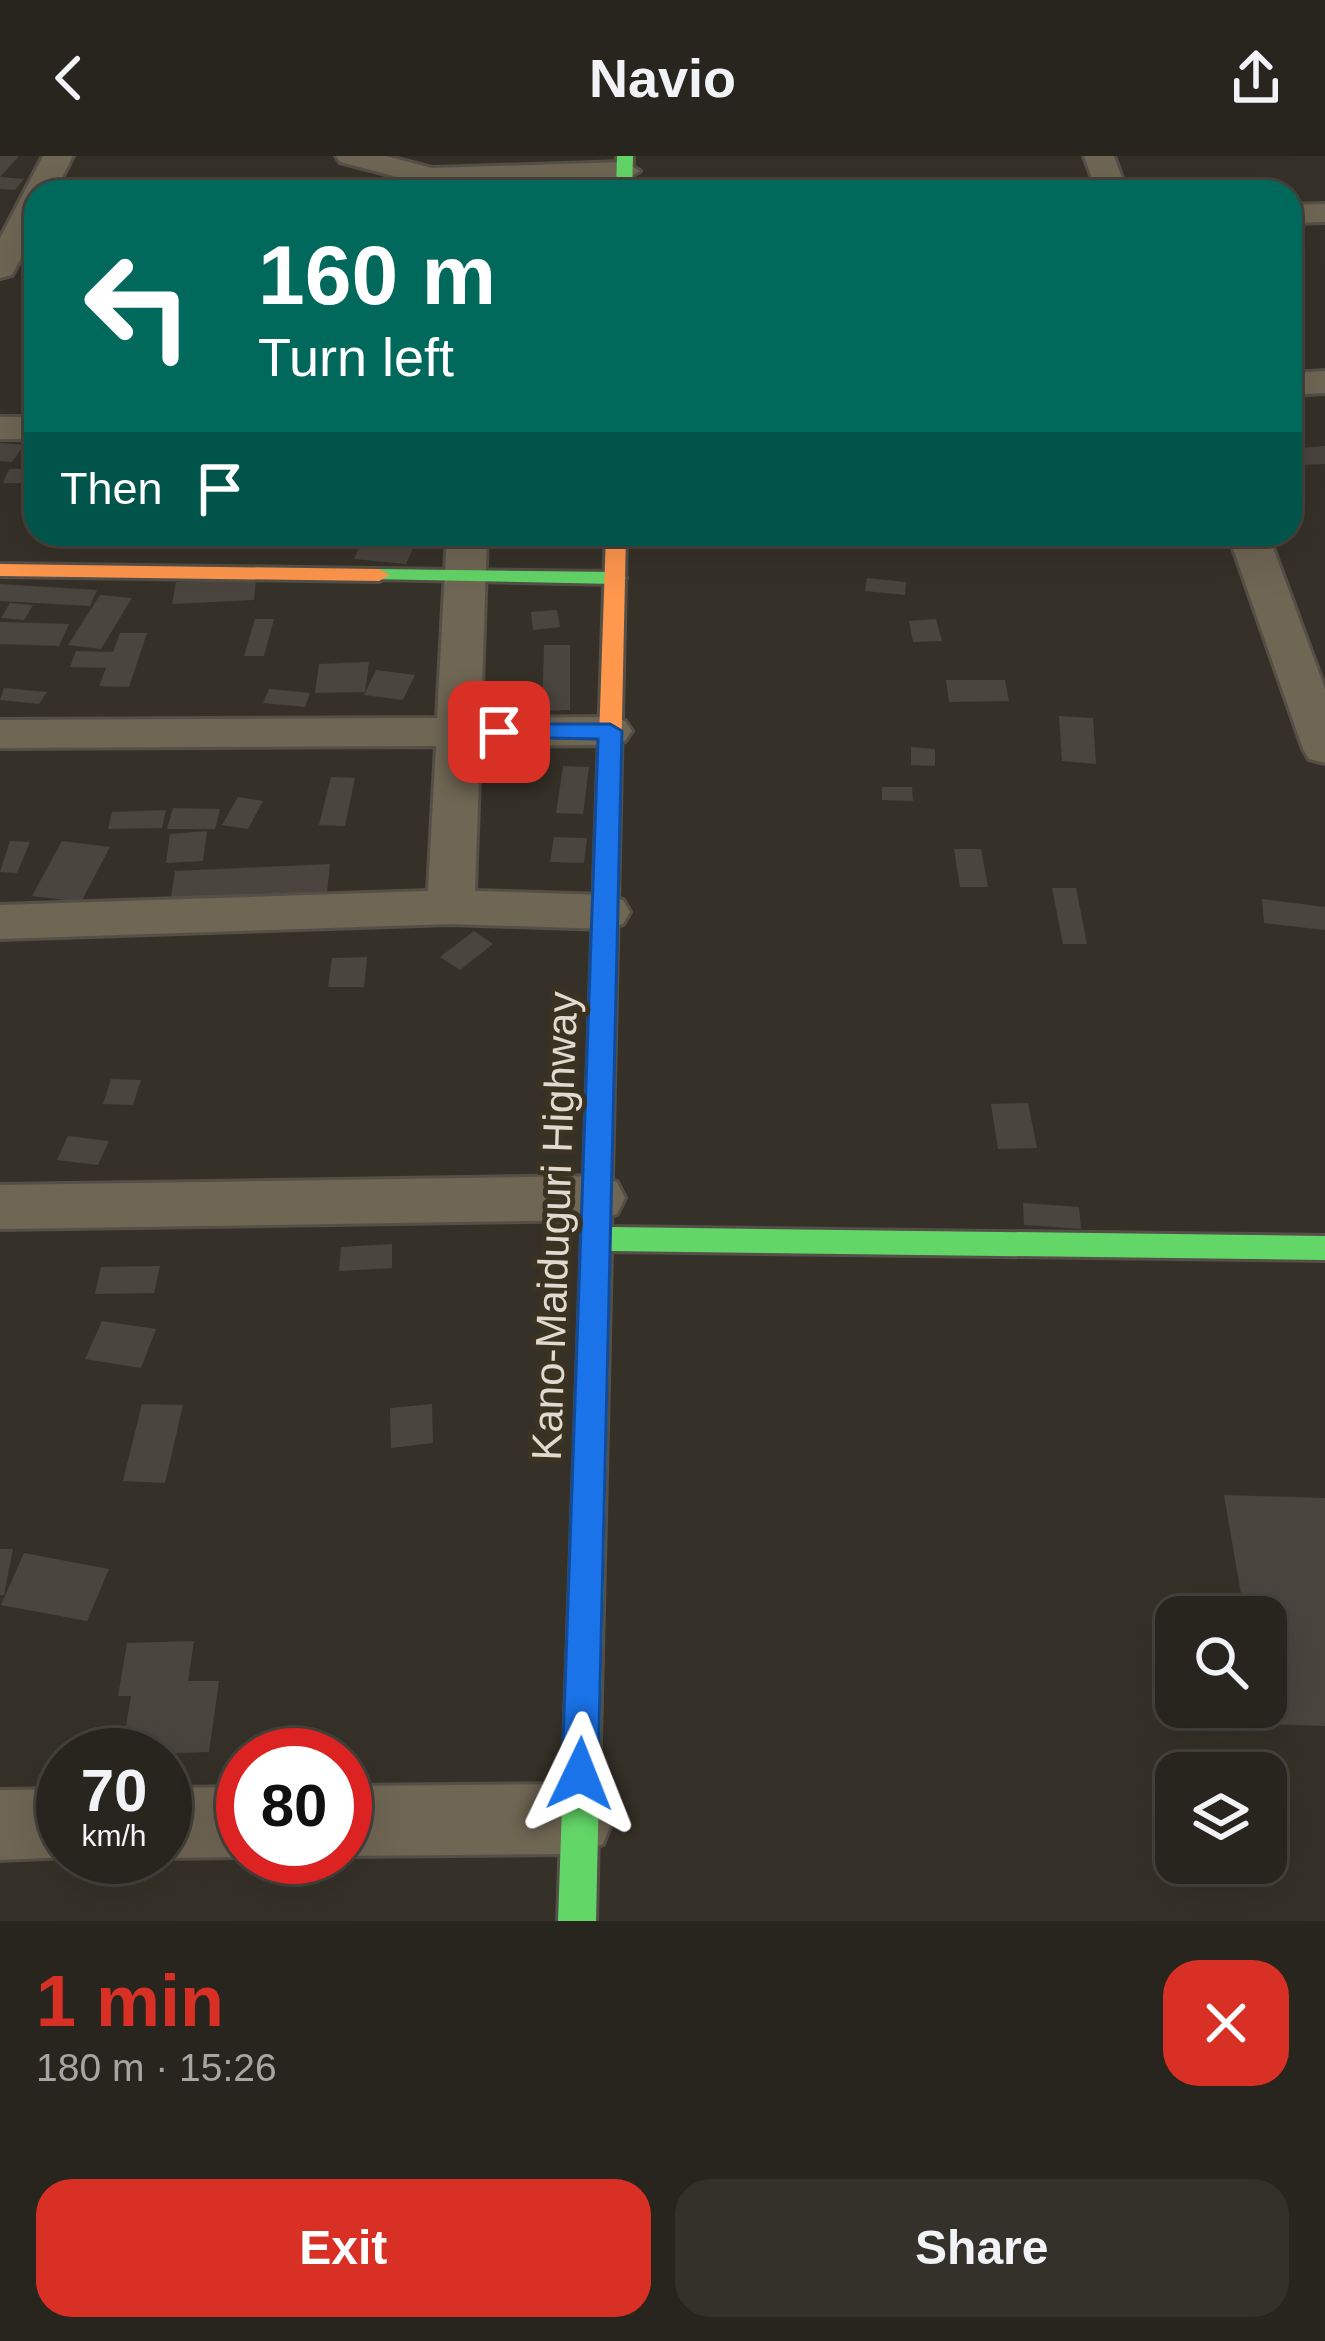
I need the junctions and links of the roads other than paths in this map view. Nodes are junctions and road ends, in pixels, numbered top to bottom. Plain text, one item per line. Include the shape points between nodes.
1 (351, 156) edge
2 (625, 173) edge
3 (24, 221) edge
4 (0, 268) edge
5 (616, 546) edge
6 (1253, 546) edge
7 (466, 555) edge
8 (0, 570) edge
9 (615, 578) junction
10 (1325, 612) edge
11 (1280, 615) junction
12 (610, 731) junction
13 (461, 732) junction
14 (0, 734) edge
15 (1325, 749) edge
16 (451, 907) junction
17 (605, 912) junction
18 (0, 922) edge
19 (0, 1208) edge
20 (597, 1219) junction
21 (1325, 1248) edge
22 (578, 1819) junction
23 (372, 1821) edge
24 (36, 1824) edge
25 (0, 1825) edge
26 (577, 1921) edge

1 - 2 street via 431,177
3 - 4 street
5 - 9 main road, Kano-Maiduguri Highway
6 - 11 street
7 - 8 main road
7 - 9 main road
7 - 13 street
9 - 12 main road, Kano-Maiduguri Highway
10 - 11 street
11 - 15 street
12 - 13 street
12 - 17 main road, Kano-Maiduguri Highway
13 - 14 street
13 - 16 street
16 - 17 street
16 - 18 street
17 - 20 main road, Kano-Maiduguri Highway
19 - 20 street
20 - 21 main road
20 - 22 main road, Kano-Maiduguri Highway
22 - 23 street
22 - 26 main road, Kano-Maiduguri Highway
24 - 25 street

